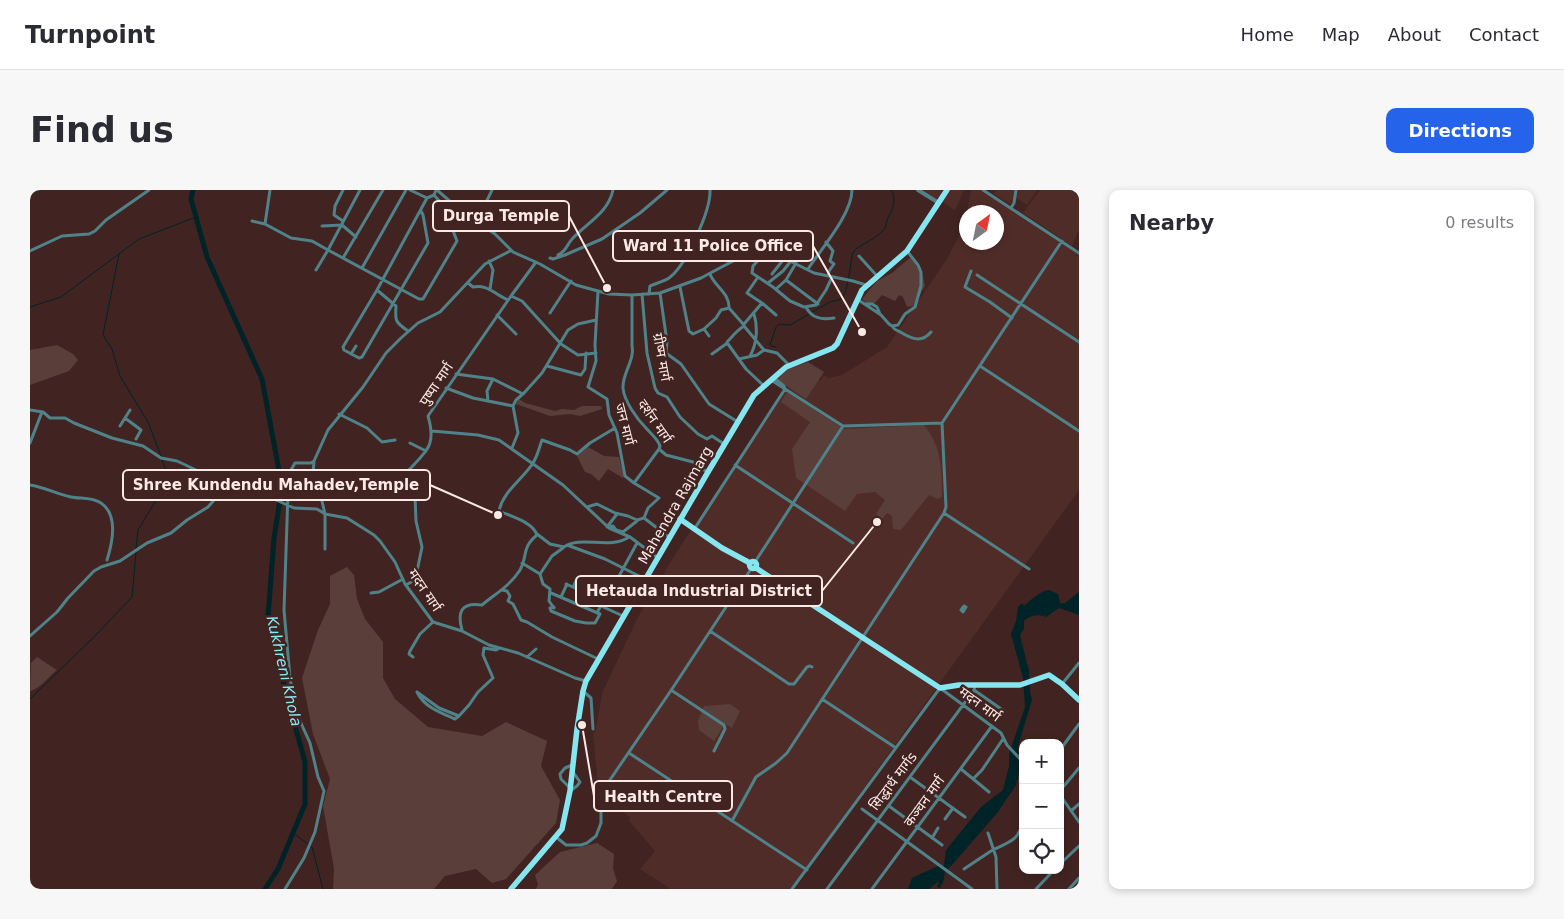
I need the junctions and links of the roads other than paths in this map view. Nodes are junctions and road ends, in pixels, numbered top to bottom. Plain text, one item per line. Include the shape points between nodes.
1 (149, 190) edge
2 (270, 190) edge
3 (343, 190) edge
4 (360, 190) edge
5 (383, 190) edge
6 (408, 190) edge
7 (437, 190) edge
8 (492, 190) edge
9 (613, 190) edge
10 (667, 190) edge
11 (710, 190) edge
12 (852, 190) edge
13 (918, 190) edge
14 (947, 190) edge
15 (983, 190) edge
16 (1016, 190) edge
17 (434, 195) junction
18 (427, 198) junction
19 (939, 202) junction
20 (1011, 208) junction
21 (420, 211) junction
22 (252, 221) dead end
23 (476, 221) junction
24 (342, 223) junction
25 (265, 224) junction
26 (322, 226) dead end
27 (698, 232) junction
28 (356, 237) junction
29 (1062, 241) junction
30 (826, 242) junction
31 (328, 250) junction
32 (30, 251) edge
33 (510, 251) junction
34 (907, 251) junction
35 (1079, 253) edge
36 (764, 255) junction
37 (859, 256) dead end
38 (343, 258) junction
39 (550, 258) junction
40 (735, 260) junction
41 (784, 260) junction
42 (490, 261) junction
43 (791, 261) junction
44 (538, 263) junction
45 (796, 264) junction
46 (362, 268) junction
47 (316, 270) dead end
48 (808, 270) junction
49 (971, 271) dead end
50 (710, 273) junction
51 (772, 274) dead end
52 (977, 275) dead end
53 (878, 276) junction
54 (758, 277) junction
55 (830, 277) junction
56 (383, 279) junction
57 (786, 280) junction
58 (571, 282) junction
59 (468, 283) junction
60 (768, 283) junction
61 (866, 285) junction
62 (680, 287) junction
63 (402, 289) junction
64 (490, 289) junction
65 (776, 289) junction
66 (377, 290) junction
67 (598, 291) junction
68 (660, 293) junction
69 (642, 294) junction
70 (649, 294) junction
71 (632, 295) junction
72 (511, 296) junction
73 (508, 300) junction
74 (857, 300) junction
75 (762, 303) junction
76 (393, 304) junction
77 (818, 304) junction
78 (1021, 304) junction
79 (806, 307) junction
80 (729, 308) junction
81 (550, 313) dead end
82 (754, 314) junction
83 (497, 315) junction
84 (776, 315) dead end
85 (834, 318) dead end
86 (1012, 318) junction
87 (596, 320) junction
88 (744, 326) junction
89 (892, 326) junction
90 (704, 329) junction
91 (408, 331) junction
92 (932, 332) dead end
93 (516, 334) dead end
94 (709, 336) dead end
95 (755, 340) junction
96 (1079, 342) edge
97 (561, 344) junction
98 (727, 344) junction
99 (356, 346) dead end
100 (764, 350) junction
101 (586, 353) junction
102 (596, 353) junction
103 (351, 354) junction
104 (712, 354) dead end
105 (750, 356) junction
106 (739, 360) junction
107 (547, 366) junction
108 (790, 366) junction
109 (980, 366) junction
110 (456, 374) junction
111 (493, 379) junction
112 (772, 379) junction
113 (764, 386) junction
114 (446, 388) junction
115 (785, 389) junction
116 (523, 394) junction
117 (488, 401) junction
118 (513, 406) junction
119 (30, 410) edge
120 (130, 410) dead end
121 (42, 412) junction
122 (339, 414) junction
123 (125, 418) junction
124 (738, 422) junction
125 (942, 423) junction
126 (120, 426) dead end
127 (844, 426) junction
128 (615, 428) junction
129 (432, 431) junction
130 (1079, 431) edge
131 (136, 439) dead end
132 (395, 440) dead end
133 (30, 443) edge
134 (410, 443) dead end
135 (725, 444) junction
136 (512, 448) junction
137 (659, 449) junction
138 (426, 451) junction
139 (314, 461) junction
140 (533, 464) junction
141 (735, 465) junction
142 (708, 472) junction
143 (634, 483) junction
144 (30, 485) edge
145 (226, 492) junction
146 (793, 504) junction
147 (288, 505) junction
148 (587, 507) junction
149 (944, 513) junction
150 (325, 514) junction
151 (616, 514) junction
152 (644, 518) junction
153 (680, 519) junction
154 (637, 520) junction
155 (607, 527) junction
156 (694, 528) junction
157 (537, 534) junction
158 (630, 537) junction
159 (670, 538) junction
160 (637, 543) junction
161 (853, 543) dead end
162 (565, 546) junction
163 (326, 549) dead end
164 (658, 558) junction
165 (107, 560) dead end
166 (522, 562) junction
167 (753, 566) junction
168 (623, 568) junction
169 (1029, 569) dead end
170 (540, 574) junction
171 (618, 578) dead end
172 (403, 579) junction
173 (577, 579) dead end
174 (646, 579) junction
175 (594, 583) dead end
176 (406, 585) junction
177 (611, 586) dead end
178 (573, 587) junction
179 (502, 590) junction
180 (371, 593) dead end
181 (551, 593) junction
182 (588, 594) junction
183 (561, 597) junction
184 (604, 601) junction
185 (601, 606) junction
186 (598, 613) junction
187 (624, 616) junction
188 (433, 622) junction
189 (710, 630) junction
190 (462, 631) junction
191 (30, 636) edge
192 (862, 638) junction
193 (499, 649) junction
194 (536, 649) dead end
195 (413, 657) dead end
196 (527, 657) junction
197 (599, 659) junction
198 (1079, 663) edge
199 (812, 667) dead end
200 (586, 681) junction
201 (1062, 684) junction
202 (940, 688) junction
203 (974, 688) junction
204 (671, 690) junction
205 (583, 691) junction
206 (822, 699) junction
207 (1079, 700) edge
208 (963, 705) junction
209 (1004, 711) dead end
210 (459, 716) junction
211 (1079, 724) edge
212 (992, 726) junction
213 (593, 729) dead end
214 (1003, 740) junction
215 (1064, 745) edge
216 (896, 748) junction
217 (714, 751) dead end
218 (629, 753) junction
219 (1019, 758) edge
220 (573, 768) junction
221 (1079, 768) edge
222 (961, 769) junction
223 (910, 777) junction
224 (973, 779) junction
225 (1064, 786) dead end
226 (570, 790) junction
227 (989, 792) dead end
228 (940, 798) junction
229 (1064, 801) edge
230 (1079, 804) edge
231 (889, 806) junction
232 (953, 808) junction
233 (862, 809) dead end
234 (1071, 811) junction
235 (965, 817) dead end
236 (945, 819) dead end
237 (878, 820) junction
238 (732, 821) junction
239 (1079, 822) edge
240 (918, 828) junction
241 (938, 828) dead end
242 (1021, 829) edge
243 (988, 833) dead end
244 (555, 837) junction
245 (932, 838) junction
246 (908, 842) junction
247 (942, 845) dead end
248 (1079, 846) edge
249 (994, 850) junction
250 (1064, 860) edge
251 (964, 869) dead end
252 (807, 870) junction
253 (1050, 874) edge
254 (1079, 878) edge
255 (285, 889) edge
256 (511, 889) edge
257 (792, 889) edge
258 (828, 889) edge
259 (872, 889) edge
260 (972, 889) edge
261 (998, 889) edge
262 (1036, 889) edge
263 (1069, 889) edge

1 - 32 street via 95,231 62,236
2 - 25 street
3 - 24 street via 334,215
4 - 24 street
5 - 28 street
6 - 18 street
6 - 46 street
7 - 17 street
7 - 23 street
8 - 23 street
9 - 39 street via 597,218 572,239 564,253
10 - 39 street via 606,237 565,256
11 - 27 street
12 - 30 street via 850,204
13 - 19 street
14 - 19 highway, Mahendra Rajmarg
15 - 20 street
16 - 20 street
17 - 18 street
17 - 63 street via 442,205 456,244 423,299
18 - 21 street
19 - 34 highway, Mahendra Rajmarg
20 - 29 street
21 - 56 street
21 - 63 street via 424,215 428,243
22 - 25 street
23 - 33 street via 501,238
24 - 26 street
24 - 28 street
24 - 31 street
25 - 31 street via 291,238 312,241
27 - 40 street via 720,237 731,246
27 - 70 street via 670,277 650,286
28 - 38 street
29 - 35 street
29 - 78 street
30 - 48 street
30 - 55 street via 833,251
31 - 38 street
31 - 47 street
33 - 42 street
33 - 44 street
34 - 53 highway, Mahendra Rajmarg
34 - 89 street via 918,264 921,288 915,307 898,325
36 - 40 street via 755,254
36 - 41 street
36 - 54 street via 751,271
37 - 53 street
38 - 46 street
39 - 44 street
40 - 50 street
41 - 43 street
41 - 51 street
42 - 59 street
42 - 64 street via 493,270
43 - 45 street
43 - 60 street
44 - 58 street
44 - 72 street, पुष्पा मार्ग
45 - 48 street
45 - 57 street
46 - 56 street
48 - 55 street
49 - 86 street via 965,287
50 - 62 street
50 - 80 street
52 - 78 street
53 - 61 highway, Mahendra Rajmarg
54 - 60 street
54 - 75 street via 747,293
55 - 61 street
55 - 77 street via 830,284
56 - 63 street
56 - 66 street
57 - 65 street
57 - 77 street
58 - 67 street
58 - 81 street
59 - 64 street via 473,287 480,285
59 - 91 street via 440,312
60 - 65 street
61 - 74 highway, Mahendra Rajmarg
62 - 68 street
62 - 90 street via 689,331 693,334
63 - 76 street
64 - 73 street
65 - 79 street via 790,301
66 - 76 street
66 - 103 street via 344,347
67 - 71 street
67 - 87 street, जन मार्ग
68 - 70 street
68 - 124 street via 666,353 681,364 709,404
69 - 70 street
69 - 71 street
69 - 135 street, ग्रीष्म मार्ग via 647,353 655,388 698,434 707,440 712,436
71 - 137 street, दर्शन मार्ग via 633,352 623,387 630,409 658,442
72 - 73 street, पुष्पा मार्ग
72 - 97 street via 522,301
73 - 83 street, पुष्पा मार्ग
74 - 89 street
74 - 108 highway, Mahendra Rajmarg via 834,348
75 - 82 street
75 - 84 street
76 - 91 street via 398,324
76 - 103 street via 361,359
77 - 79 street
78 - 86 street
78 - 96 street
79 - 85 street via 813,316
80 - 88 street
80 - 90 street via 721,310
82 - 88 street
82 - 95 street
83 - 93 street
83 - 110 street, पुष्पा मार्ग
86 - 109 street
87 - 97 street via 573,326
87 - 102 street, जन मार्ग
88 - 95 street
88 - 98 street
89 - 92 street via 911,338 923,339
90 - 94 street
91 - 122 street via 386,353
95 - 100 street
95 - 105 street
97 - 101 street via 578,355
97 - 107 street
98 - 104 street
98 - 106 street
99 - 103 street
100 - 105 street
100 - 108 street via 777,353
101 - 102 street
101 - 107 street via 585,369 581,375
102 - 128 street, जन मार्ग via 588,387 607,399
105 - 106 street
106 - 113 street
107 - 116 street
108 - 112 highway, Mahendra Rajmarg
109 - 125 street
109 - 130 street
110 - 111 street
110 - 114 street, पुष्पा मार्ग
111 - 116 street
111 - 117 street via 487,393
112 - 113 highway, Mahendra Rajmarg
112 - 115 street
113 - 124 highway, Mahendra Rajmarg
114 - 117 street
114 - 129 street, पुष्पा मार्ग via 428,416
115 - 127 street
115 - 141 street
116 - 118 street
117 - 118 street
118 - 136 street via 519,429
119 - 121 street
120 - 123 street
121 - 133 street
121 - 145 street via 50,418 65,418 112,438 143,446 161,458 182,463 204,475
122 - 132 street via 367,428 382,442
122 - 139 street
123 - 126 street
123 - 131 street via 141,430
124 - 135 highway, Mahendra Rajmarg
125 - 127 street
125 - 149 street
127 - 146 street
128 - 140 street via 576,454 542,440
128 - 143 street, जन मार्ग via 626,476
129 - 136 street via 490,437
129 - 138 street, पुष्पा मार्ग
134 - 138 street
135 - 142 highway, Mahendra Rajmarg
136 - 140 street
137 - 142 street, दर्शन मार्ग via 666,455 693,462
137 - 143 street
138 - 176 street, पुष्पा मार्ग via 406,472 415,496 416,522 422,547 416,576
139 - 147 street via 295,462 292,466
139 - 150 street via 316,490
140 - 148 street
140 - 157 street via 510,489 499,511 530,526
141 - 146 street
141 - 156 street
142 - 153 highway, Mahendra Rajmarg
143 - 152 street via 659,498 648,508
144 - 165 street via 102,504 110,517 113,535
145 - 147 street, मदन मार्ग via 247,489
145 - 191 street via 171,533 147,543 120,561 94,571
146 - 161 street
146 - 167 street
147 - 150 street, मदन मार्ग
147 - 255 street via 283,596 290,678 296,712 310,743 324,791 315,832
148 - 151 street via 597,504
148 - 155 street
149 - 169 street
149 - 192 street
150 - 163 street
150 - 172 street, मदन मार्ग via 347,518 374,535 395,562
151 - 154 street
151 - 155 street
152 - 154 street
152 - 159 street
153 - 156 highway
153 - 159 highway, Mahendra Rajmarg
154 - 155 street via 623,532 613,526
155 - 158 street
156 - 167 highway
157 - 162 street via 550,544
157 - 166 street via 527,546
158 - 160 street
158 - 162 street via 603,544
159 - 164 highway, Mahendra Rajmarg
160 - 164 street
160 - 168 street
162 - 168 street
162 - 170 street via 552,556
164 - 174 highway, Mahendra Rajmarg
166 - 170 street
166 - 179 street via 520,570
167 - 189 street
167 - 192 highway
168 - 171 street
168 - 174 street
170 - 181 street
172 - 176 street, मदन मार्ग
172 - 180 street
173 - 178 street
174 - 187 highway, Mahendra Rajmarg
175 - 182 street
176 - 188 street, मदन मार्ग
177 - 184 street
178 - 182 street
178 - 183 street via 566,584
179 - 190 street via 482,605 471,604 462,609 459,619
179 - 197 street via 507,591 508,601 521,620
181 - 183 street
181 - 186 street via 549,601 554,607 550,610 556,613 586,623 595,623
182 - 184 street
183 - 186 street
184 - 185 street
185 - 186 street
185 - 187 street
187 - 197 highway, Mahendra Rajmarg
188 - 190 street, मदन मार्ग
188 - 195 street via 418,636 409,654
189 - 199 street via 789,684 794,684 807,667
189 - 204 street
190 - 193 street, मदन मार्ग
192 - 202 highway
192 - 206 street
193 - 196 street, मदन मार्ग
193 - 210 street via 484,648 483,656 493,678
194 - 196 street
196 - 200 street, मदन मार्ग
197 - 200 highway, Mahendra Rajmarg
198 - 201 street
200 - 205 highway, Mahendra Rajmarg
201 - 203 highway via 1049,675 1020,685
201 - 207 highway
202 - 203 highway via 959,685
202 - 208 street, मदन मार्ग
202 - 216 street
203 - 208 street, सिद्धार्थ मार्गs
203 - 209 street
204 - 217 street via 724,725
204 - 218 street
205 - 213 street via 591,698
205 - 220 highway, Mahendra Rajmarg
206 - 216 street
206 - 238 street via 787,752 756,778
208 - 212 street, मदन मार्ग
208 - 223 street, सिद्धार्थ मार्गs
210 - 210 street via 439,708 417,692 428,706 438,712 455,718
211 - 215 street
212 - 214 street, मदन मार्ग via 1001,732
212 - 222 street, कञ्चन मार्ग
214 - 219 street, मदन मार्ग
214 - 224 street
216 - 252 street
218 - 238 street
218 - 244 street via 601,793 601,823 596,836 581,845 566,845
220 - 226 highway, Mahendra Rajmarg
220 - 226 street via 566,768 560,774
221 - 225 street
222 - 224 street
222 - 228 street, कञ्चन मार्ग
223 - 228 street
223 - 231 street, सिद्धार्थ मार्गs
224 - 227 street
226 - 244 highway, Mahendra Rajmarg via 562,828
228 - 232 street
228 - 240 street, कञ्चन मार्ग
229 - 234 street
230 - 234 street
231 - 237 street, सिद्धार्थ मार्गs
231 - 240 street
232 - 235 street
232 - 236 street
233 - 237 street
234 - 239 street
237 - 246 street
237 - 258 street, सिद्धार्थ मार्गs
238 - 252 street
240 - 245 street
240 - 246 street, कञ्चन मार्ग
241 - 245 street
242 - 249 street via 1009,843
243 - 249 street
244 - 256 highway, Mahendra Rajmarg
245 - 247 street
246 - 259 street, कञ्चन मार्ग
246 - 260 street
248 - 250 street
249 - 251 street
249 - 261 street
252 - 257 street
253 - 262 street
254 - 263 street

